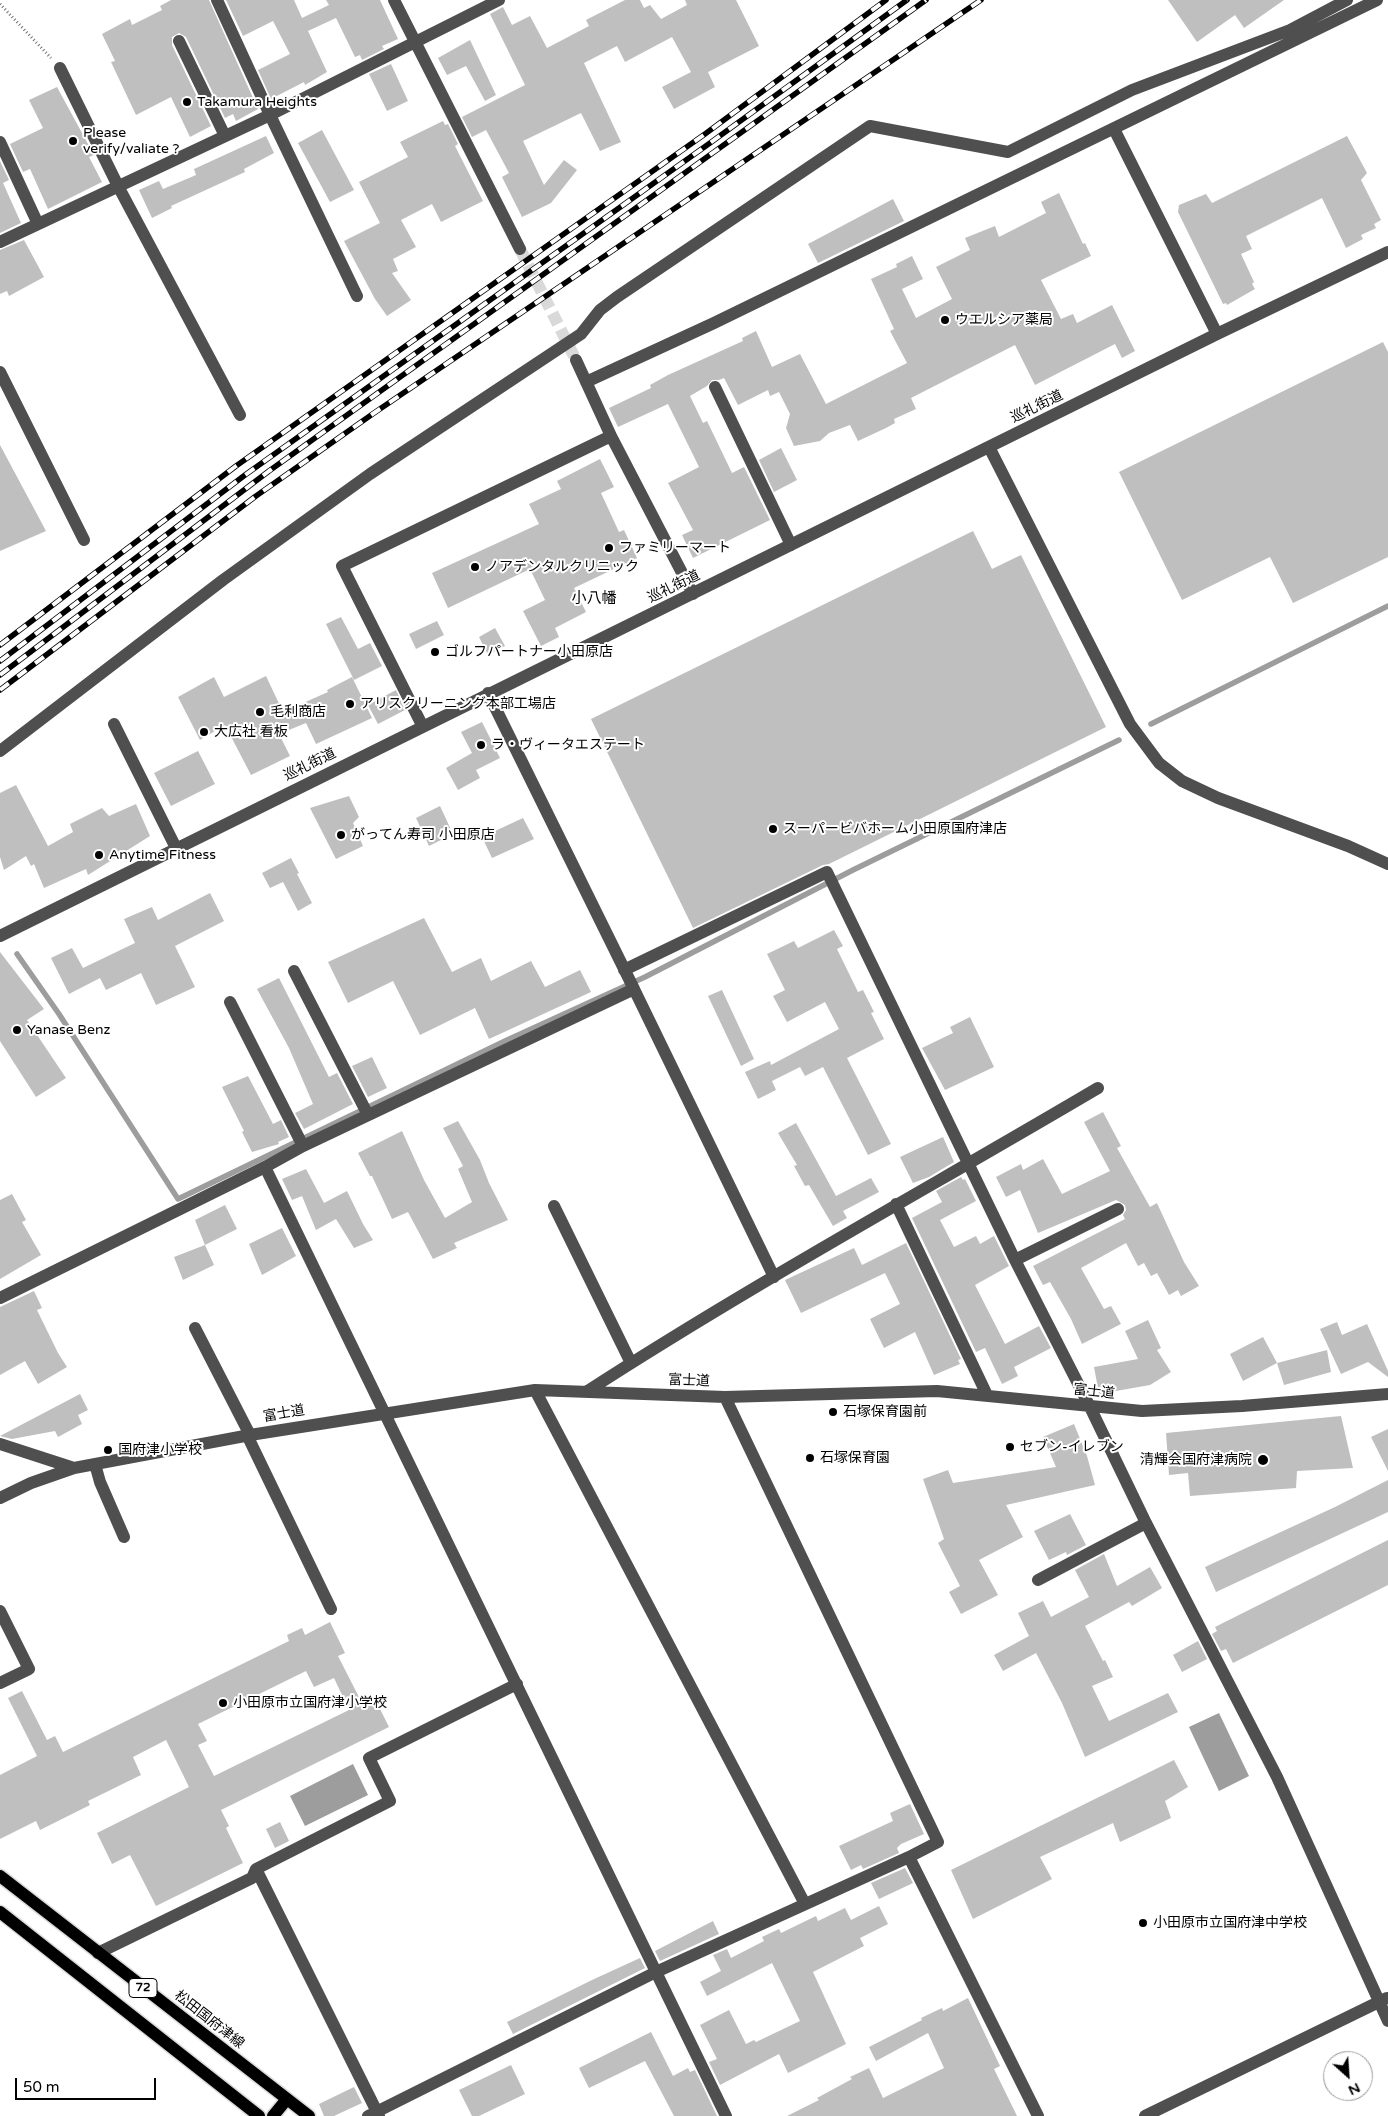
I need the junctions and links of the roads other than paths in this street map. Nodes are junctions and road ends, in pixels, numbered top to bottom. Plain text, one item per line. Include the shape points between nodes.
1 (217, 0) edge
2 (394, 0) edge
3 (499, 0) edge
4 (1347, 0) edge
5 (1377, 0) edge
6 (179, 42) dead end
7 (414, 42) junction
8 (60, 68) road end
9 (270, 115) junction
10 (1114, 129) junction
11 (225, 136) junction
12 (0, 142) edge
13 (118, 186) junction
14 (38, 224) junction
15 (0, 242) edge
16 (520, 249) tunnel mouth
17 (1388, 252) edge
18 (357, 296) dead end
19 (1217, 334) junction
20 (576, 360) tunnel mouth
21 (0, 372) edge
22 (586, 382) junction
23 (715, 387) dead end
24 (240, 416) dead end
25 (611, 436) junction
26 (989, 447) junction
27 (84, 540) dead end
28 (791, 545) junction
29 (693, 594) junction
30 (488, 694) junction
31 (114, 724) dead end
32 (423, 726) junction
33 (0, 751) edge
34 (176, 848) junction
35 (1388, 864) edge
36 (0, 936) edge
37 (624, 970) junction
38 (294, 971) dead end
39 (634, 989) junction
40 (230, 1002) dead end
41 (1098, 1088) dead end
42 (368, 1115) junction
43 (303, 1146) junction
44 (969, 1164) junction
45 (265, 1167) junction
46 (896, 1204) junction
47 (554, 1206) dead end
48 (1118, 1209) dead end
49 (1015, 1260) junction
50 (774, 1277) junction
51 (0, 1298) edge
52 (195, 1328) dead end
53 (631, 1363) junction
54 (535, 1390) junction
55 (586, 1392) junction
56 (1388, 1394) edge
57 (987, 1395) junction
58 (725, 1397) junction
59 (1090, 1408) junction
60 (385, 1412) junction
61 (249, 1435) junction
62 (0, 1444) edge
63 (95, 1464) junction
64 (74, 1468) junction
65 (0, 1498) edge
66 (1146, 1523) junction
67 (124, 1537) dead end
68 (1038, 1580) dead end
69 (331, 1608) dead end
70 (0, 1611) edge
71 (0, 1683) edge
72 (517, 1684) junction
73 (909, 1857) junction
74 (256, 1869) junction
75 (0, 1876) edge
76 (805, 1904) junction
77 (0, 1912) edge
78 (98, 1953) junction
79 (656, 1972) junction
80 (1384, 1999) edge
81 (1388, 2021) edge
82 (288, 2099) junction
83 (374, 2115) edge
84 (258, 2116) edge
85 (273, 2116) edge
86 (309, 2116) edge
87 (726, 2116) edge
88 (1038, 2116) edge
89 (1145, 2116) edge

1 - 9 street
2 - 7 street
3 - 7 street
4 - 33 street via 1290,30 1132,90 1008,152 870,126 617,297 600,310 581,334 370,474 231,574
5 - 10 street
6 - 11 street
7 - 9 street
7 - 16 street
8 - 13 street
9 - 11 street
9 - 18 street
10 - 19 street
10 - 22 street
11 - 13 street
12 - 14 street
13 - 14 street
13 - 24 street
14 - 15 street
17 - 19 street, 巡礼街道
19 - 26 street, 巡礼街道
20 - 22 street
21 - 27 street
22 - 25 street
23 - 28 street
25 - 29 street
25 - 32 street via 342,566
26 - 28 street, 巡礼街道
26 - 35 street via 1130,724 1159,763 1182,781 1218,798
28 - 29 street, 巡礼街道
29 - 30 street, 巡礼街道
30 - 32 street, 巡礼街道
30 - 37 street
31 - 34 street
32 - 34 street, 巡礼街道
34 - 36 street, 巡礼街道
37 - 39 street
37 - 44 street via 827,872
38 - 42 street
39 - 42 street
39 - 50 street
40 - 43 street
41 - 44 street
42 - 43 street
43 - 45 street
44 - 46 street
44 - 49 street
45 - 51 street
45 - 60 street
46 - 50 street
46 - 57 street
47 - 53 street
48 - 49 street
49 - 59 street
50 - 53 street
52 - 61 street
53 - 55 street
54 - 55 street, 富士道
54 - 60 street, 富士道
54 - 76 street
55 - 58 street, 富士道
56 - 59 street, 富士道 via 1142,1412
57 - 58 street, 富士道 via 937,1391
57 - 59 street, 富士道
58 - 73 street via 938,1842
59 - 66 street
60 - 61 street, 富士道
60 - 72 street
61 - 63 street, 富士道
61 - 69 street
62 - 64 street
63 - 64 street, 富士道
63 - 67 street
64 - 65 street, 富士道
66 - 68 street
66 - 80 street via 1277,1777
70 - 71 street via 29,1669
72 - 74 street via 369,1758 390,1801
72 - 79 street
73 - 76 street
73 - 88 street
74 - 78 street via 252,1878
74 - 83 street
75 - 78 main road, 松田国府津線 / 72
76 - 79 street
77 - 84 main road, 72
78 - 82 main road, 松田国府津線 / 72
79 - 83 street
79 - 87 street
80 - 81 street
80 - 89 street
82 - 85 main road
82 - 86 main road, 松田国府津線

